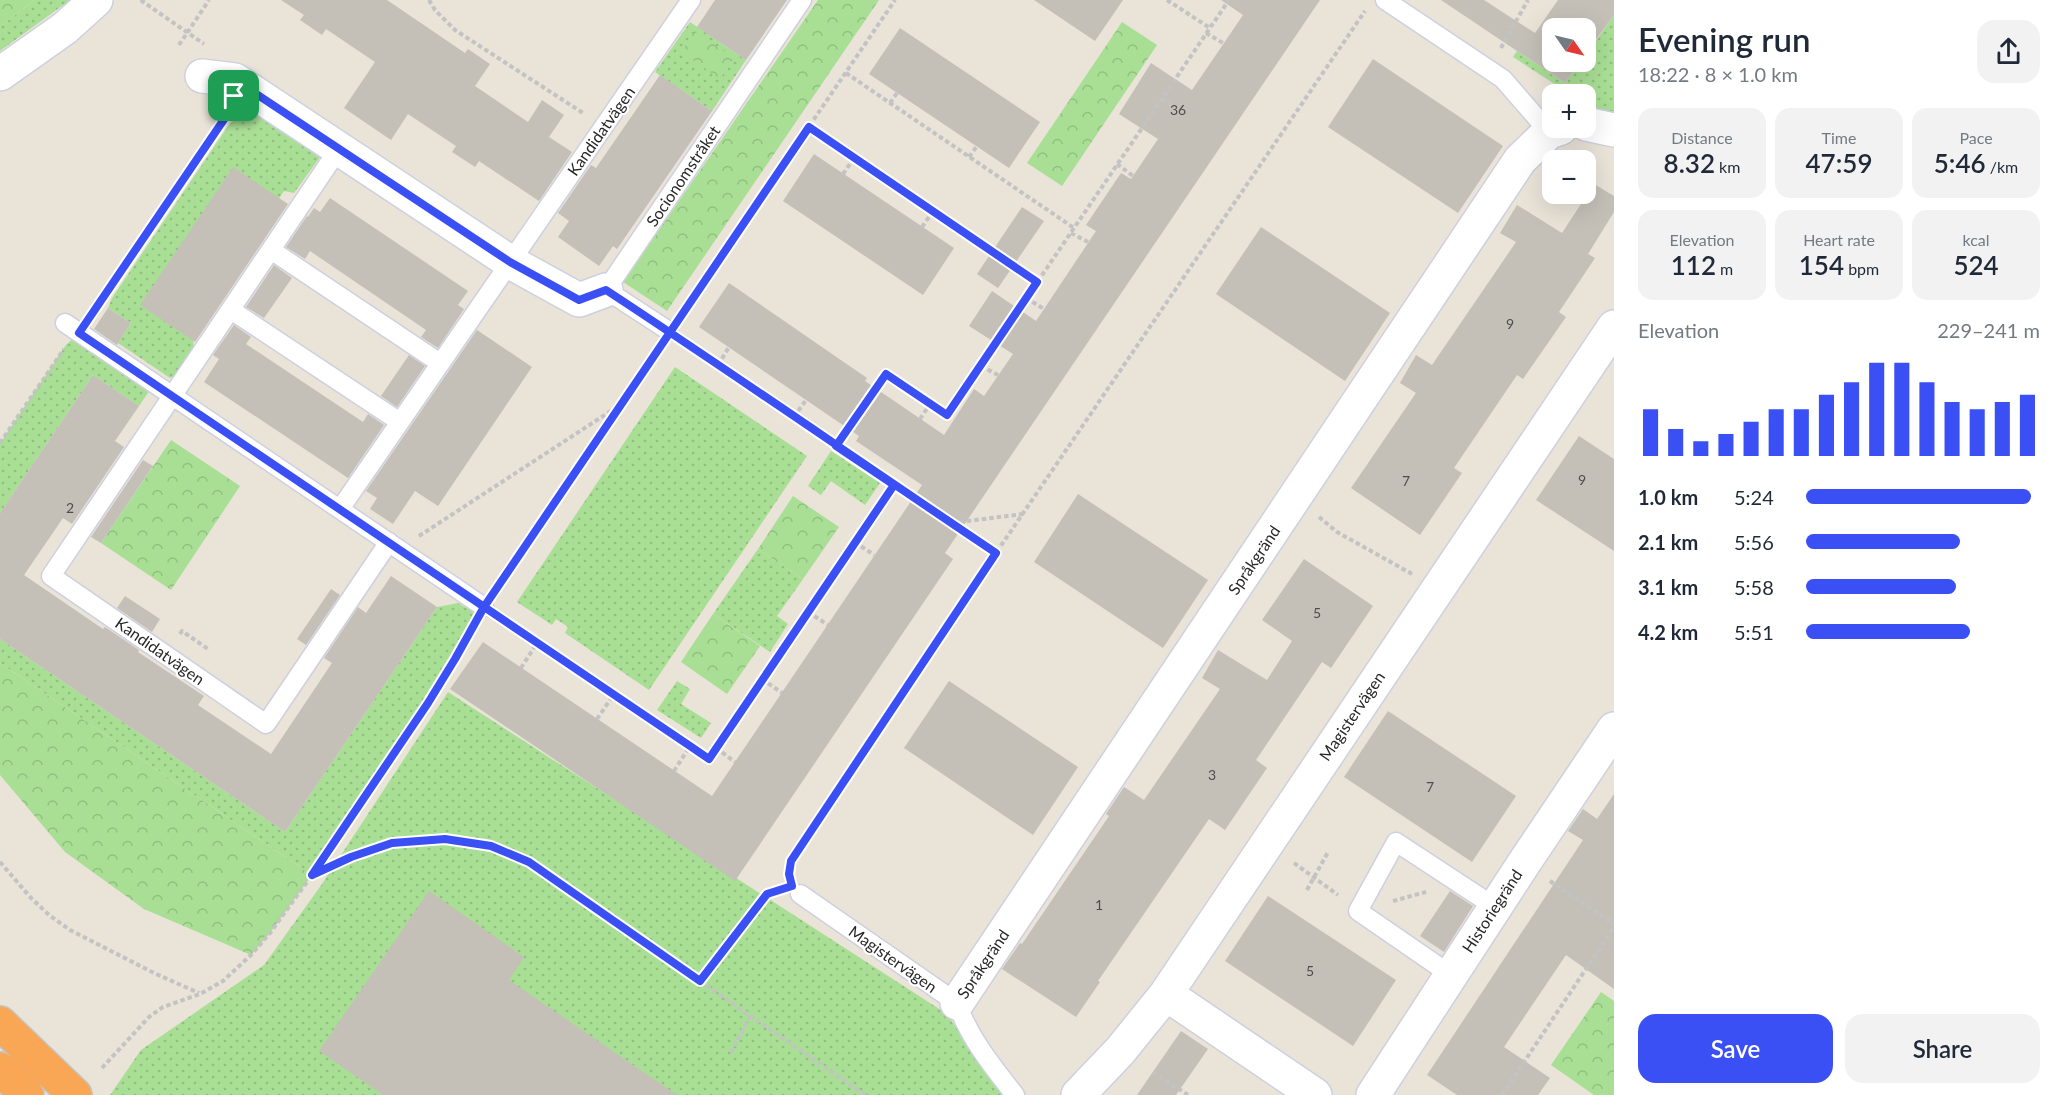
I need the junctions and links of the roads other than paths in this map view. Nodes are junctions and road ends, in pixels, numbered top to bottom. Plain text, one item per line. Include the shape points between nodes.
1 (96, 0) edge
2 (691, 0) edge
3 (802, 0) edge
4 (1385, 0) edge
5 (203, 61) road end
6 (0, 74) edge
7 (1542, 117) edge
8 (1596, 126) edge
9 (1614, 130) edge
10 (1546, 138) edge
11 (338, 150) junction
12 (272, 250) junction
13 (510, 262) junction
14 (606, 290) junction
15 (231, 310) junction
16 (1614, 327) edge
17 (72, 328) road end
18 (669, 332) road end
19 (440, 363) junction
20 (172, 396) junction
21 (400, 422) junction
22 (340, 509) junction
23 (393, 546) junction
24 (484, 607) road end
25 (1614, 729) edge
26 (796, 890) road end
27 (1495, 907) junction
28 (1451, 975) junction
29 (1166, 994) junction
30 (957, 1003) junction
31 (0, 1023) edge
32 (0, 1069) edge
33 (27, 1095) edge
34 (75, 1095) edge
35 (1015, 1095) edge
36 (1078, 1095) edge
37 (1315, 1095) edge
38 (1373, 1095) edge

1 - 6 street via 65,28
2 - 13 lane, Kandidatvägen
3 - 14 lane, Socionomstråket
4 - 7 lane via 1503,79
5 - 11 street
8 - 9 street
10 - 30 street, Språkgränd via 1520,160
11 - 12 lane, Kandidatvägen
11 - 13 street
12 - 15 lane, Kandidatvägen
12 - 19 lane
13 - 14 street via 579,300
13 - 19 lane, Kandidatvägen
14 - 18 lane
15 - 20 lane, Kandidatvägen
15 - 21 lane
16 - 29 street, Magistervägen
17 - 20 lane
19 - 21 lane, Kandidatvägen
20 - 22 lane
20 - 23 lane, Kandidatvägen via 51,576 266,724
21 - 22 lane, Kandidatvägen
22 - 23 lane
23 - 24 lane
25 - 27 street, Historiegränd
26 - 30 lane, Magistervägen
27 - 28 street, Historiegränd
27 - 28 lane via 1396,842 1358,910
28 - 38 street, Historiegränd
29 - 36 street, Magistervägen
29 - 37 street
30 - 35 lane via 968,1029
31 - 34 highway
32 - 33 highway

